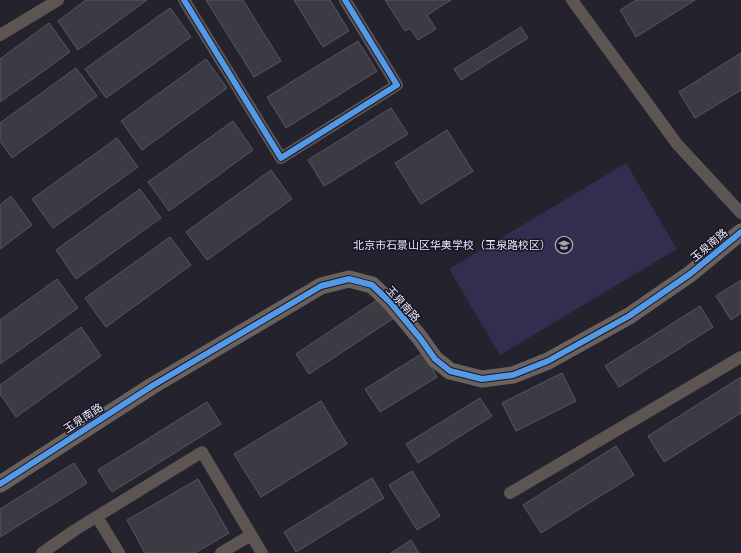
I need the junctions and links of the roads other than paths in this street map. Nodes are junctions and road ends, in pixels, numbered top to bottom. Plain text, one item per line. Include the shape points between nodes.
1 (58, 0) edge
2 (184, 0) edge
3 (345, 0) edge
4 (572, 0) edge
5 (0, 35) edge
6 (741, 213) edge
7 (741, 232) edge
8 (741, 357) edge
9 (0, 484) edge
10 (510, 493) dead end
11 (97, 517) junction
12 (251, 535) junction
13 (42, 553) edge
14 (119, 553) edge
15 (221, 553) edge
16 (262, 553) edge

1 - 5 street
2 - 3 street via 281,158 397,85
4 - 6 street via 677,144
7 - 9 street, 玉泉南路 via 690,274 629,316 548,361 513,376 482,379 450,371 435,360 390,302 372,285 349,279 321,286 152,386
8 - 10 street
11 - 12 street via 202,452
11 - 13 street
11 - 14 street
12 - 15 street
12 - 16 street

